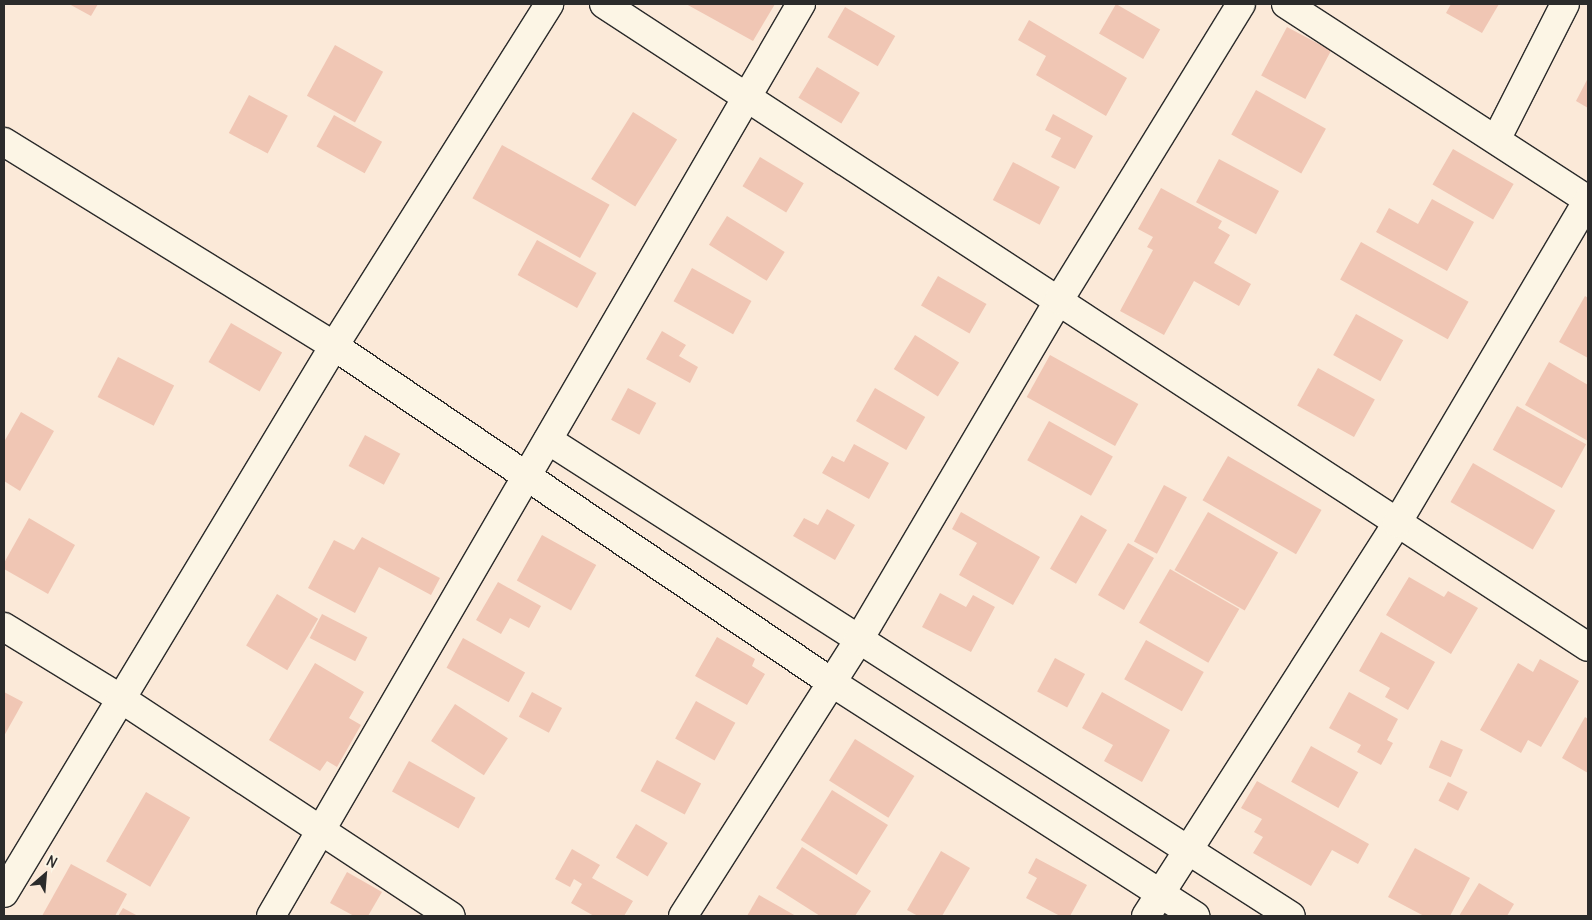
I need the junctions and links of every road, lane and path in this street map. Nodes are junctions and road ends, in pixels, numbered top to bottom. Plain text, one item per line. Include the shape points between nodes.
1 (549, 4) edge
2 (604, 4) edge
3 (801, 4) edge
4 (1241, 4) edge
5 (1286, 4) edge
6 (1565, 4) edge
7 (746, 97) junction
8 (1496, 138) junction
9 (4, 142) edge
10 (1588, 200) edge
11 (1059, 300) junction
12 (334, 346) junction
13 (548, 440) junction
14 (526, 476) junction
15 (1397, 523) junction
16 (4, 627) edge
17 (858, 641) junction
18 (1588, 647) edge
19 (831, 682) junction
20 (120, 698) junction
21 (319, 832) junction
22 (1188, 851) junction
23 (4, 893) edge
24 (1160, 893) junction
25 (271, 916) edge
26 (450, 916) edge
27 (683, 916) edge
28 (1146, 916) edge
29 (1195, 916) edge
30 (1291, 916) edge

1 - 12 street
2 - 7 street
3 - 7 street
4 - 11 street
5 - 8 street
6 - 8 street
7 - 11 street
7 - 13 street
8 - 10 street
9 - 12 street
10 - 15 street
11 - 15 street
11 - 17 street
12 - 14 street
12 - 20 street
13 - 14 street
13 - 17 street
14 - 19 street
14 - 21 street
15 - 18 street
15 - 22 street
16 - 20 street
17 - 19 street
17 - 22 street
19 - 24 street
19 - 27 street
20 - 21 street
20 - 23 street
21 - 25 street
21 - 26 street
22 - 24 street
22 - 30 street
24 - 28 street
24 - 29 street

